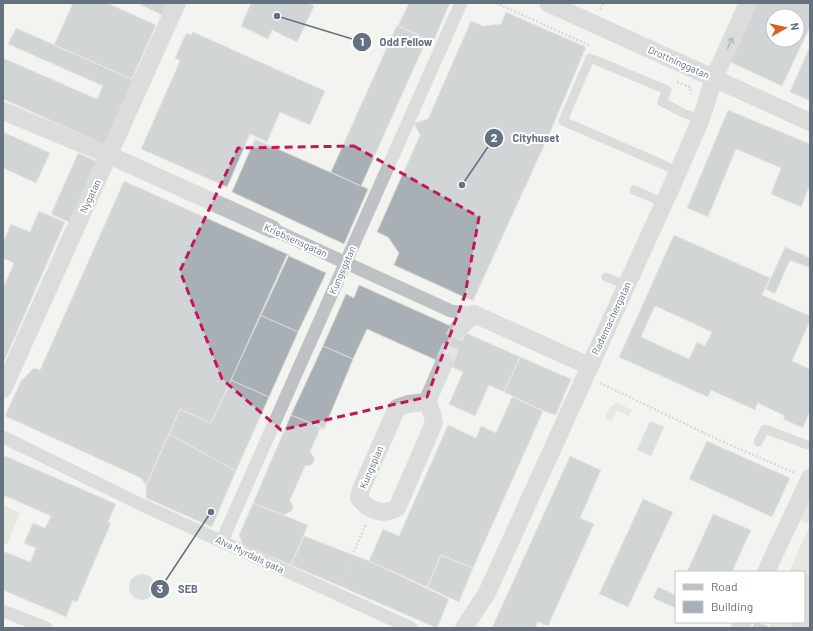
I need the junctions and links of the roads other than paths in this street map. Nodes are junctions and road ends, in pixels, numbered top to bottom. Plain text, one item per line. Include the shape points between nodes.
1 (177, 3) edge
2 (461, 3) edge
3 (548, 3) edge
4 (748, 3) edge
5 (714, 78) junction
6 (3, 111) edge
7 (701, 119) junction
8 (810, 122) edge
9 (109, 155) junction
10 (678, 172) junction
11 (634, 190) dead end
12 (664, 203) junction
13 (272, 229) joint
14 (346, 262) junction
15 (606, 277) dead end
16 (626, 285) junction
17 (474, 314) junction
18 (458, 330) tunnel mouth
19 (444, 363) tunnel mouth
20 (587, 371) junction
21 (3, 389) edge
22 (427, 402) junction
23 (3, 437) edge
24 (758, 442) dead end
25 (810, 446) edge
26 (804, 476) edge
27 (224, 536) dead end
28 (766, 571) edge
29 (810, 584) edge
30 (805, 606) edge
31 (3, 611) edge
32 (46, 628) edge
33 (411, 628) edge
34 (464, 628) edge

1 - 9 street, Nygatan
2 - 14 street, Kungsgatan
3 - 5 street, Drottninggatan
5 -> 4 street, Rademachergatan
5 - 7 street, Rademachergatan
5 - 8 street, Drottninggatan
6 - 9 street, Kriebsensgatan
7 - 10 street, Rademachergatan
7 - 10 lane via 662,102 667,90 590,58 563,121
9 - 13 street, Kriebsensgatan
9 - 21 street, Nygatan
10 - 12 street, Rademachergatan
11 - 12 lane
12 - 16 street, Rademachergatan
13 - 14 street, Kriebsensgatan
14 - 17 street, Kriebsensgatan via 451,311
14 - 27 street, Kungsgatan
15 - 16 lane
16 - 20 street, Rademachergatan
17 - 18 street
17 - 20 street, Kriebsensgatan
19 - 22 street
20 - 34 street, Rademachergatan via 487,593
22 - 22 street, Kungsplan via 397,408 360,489 359,498 365,506 389,512 397,508 434,423
23 - 33 street, Alva Myrdals gata via 138,503
24 - 25 lane via 765,429
26 - 28 street
29 - 30 street
31 - 32 street

